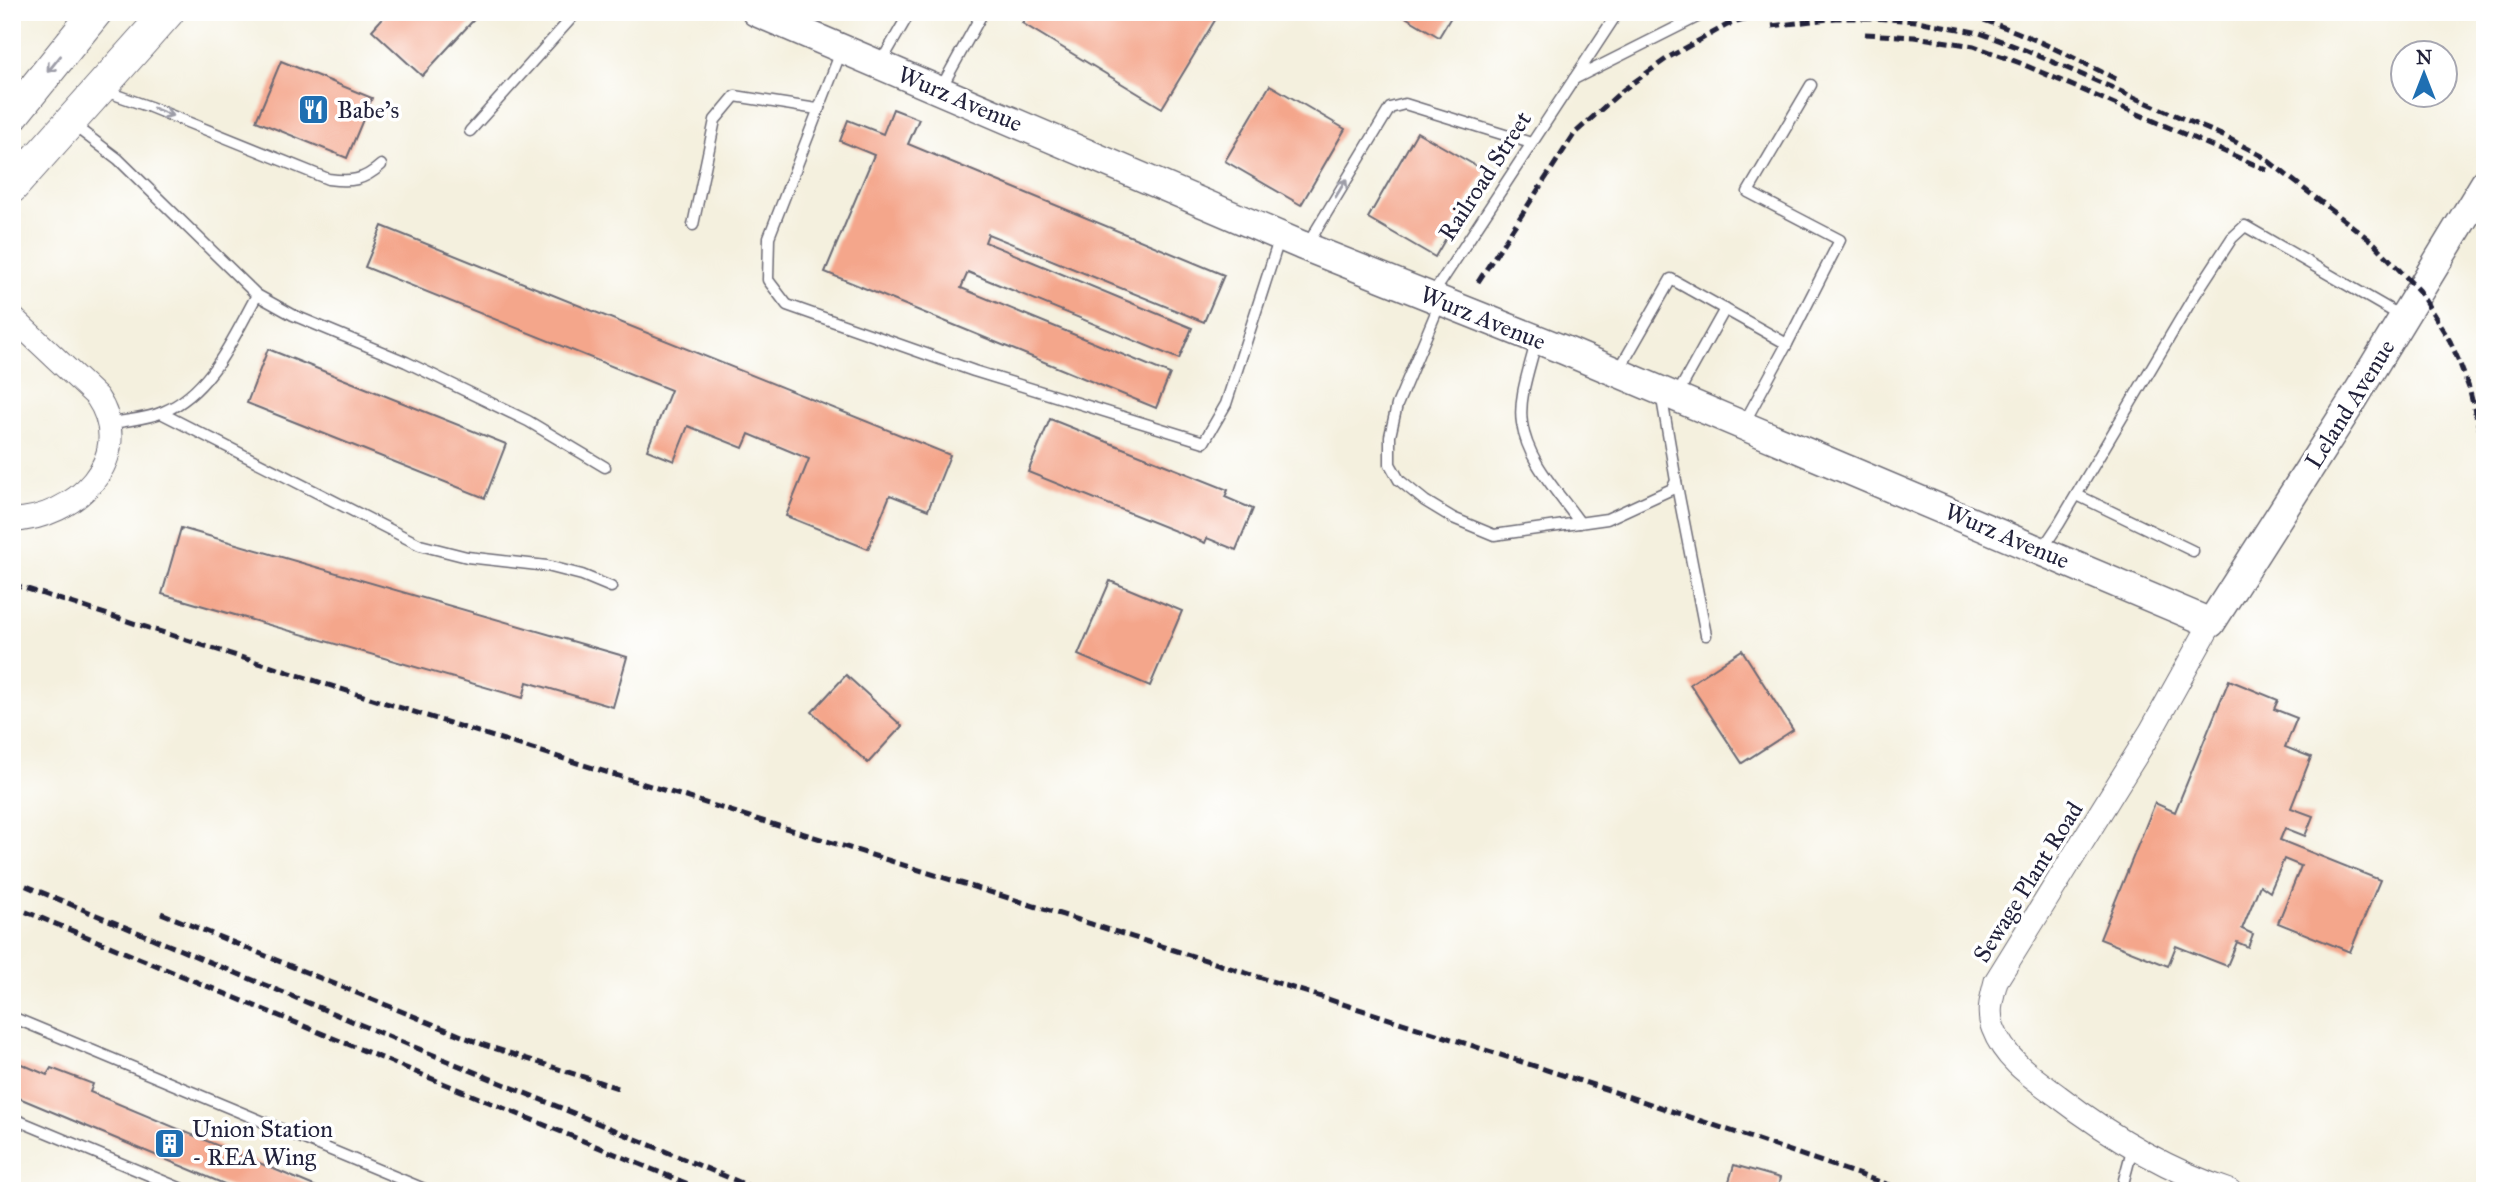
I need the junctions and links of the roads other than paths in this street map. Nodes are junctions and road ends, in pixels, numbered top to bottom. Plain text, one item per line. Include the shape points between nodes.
1 (96, 12) edge
2 (168, 12) edge
3 (577, 12) edge
4 (756, 12) edge
5 (910, 12) edge
6 (983, 12) edge
7 (1618, 12) edge
8 (1707, 12) edge
9 (842, 49) junction
10 (880, 65) junction
11 (1574, 79) junction
12 (1811, 85) dead end
13 (99, 89) junction
14 (940, 91) junction
15 (817, 109) junction
16 (12, 116) edge
17 (70, 122) junction
18 (470, 131) dead end
19 (1531, 144) junction
20 (382, 165) dead end
21 (2485, 183) edge
22 (12, 187) edge
23 (693, 225) dead end
24 (1280, 236) junction
25 (1306, 247) junction
26 (257, 295) junction
27 (1436, 299) junction
28 (1725, 309) junction
29 (12, 317) edge
30 (2404, 317) junction
31 (1537, 339) junction
32 (1787, 344) junction
33 (1618, 373) junction
34 (1668, 394) junction
35 (161, 413) junction
36 (109, 424) junction
37 (1743, 426) junction
38 (605, 467) dead end
39 (1676, 481) junction
40 (2077, 495) junction
41 (12, 520) edge
42 (1580, 523) junction
43 (2041, 551) junction
44 (2193, 551) dead end
45 (611, 587) dead end
46 (2211, 623) junction
47 (1706, 635) dead end
48 (12, 1017) edge
49 (12, 1118) edge
50 (2133, 1146) junction
51 (187, 1191) edge
52 (429, 1191) edge
53 (2121, 1191) edge
54 (2230, 1191) edge

1 -> 16 main road
2 - 13 main road
3 - 18 lane
4 - 9 street, Wurz Avenue
5 - 10 lane
6 - 14 lane
7 - 11 lane, Railroad Street
8 - 11 lane, Railroad Street
9 - 10 street, Wurz Avenue
9 - 15 lane
10 - 14 street, Wurz Avenue
11 - 19 lane, Railroad Street
12 - 32 lane via 1748,192 1840,240
13 - 17 main road
13 -> 20 lane via 328,179 368,177
14 - 24 street, Wurz Avenue
15 - 23 lane via 735,96 715,120
15 - 24 lane via 769,237 768,280 787,305 974,371 1204,442 1226,404
17 - 22 main road
17 - 26 lane via 118,159
25 -> 19 lane via 1390,108 1405,104
19 - 27 lane, Railroad Street
21 - 30 street, Leland Avenue
24 - 25 street, Wurz Avenue
25 - 27 street, Wurz Avenue
26 - 35 lane via 220,360 193,394
26 - 38 lane via 528,421
27 - 31 street, Wurz Avenue
27 - 42 lane, Railroad Street via 1390,436 1390,464 1399,480 1454,518 1494,535
28 - 32 lane
28 - 33 lane via 1671,279
28 - 34 lane
29 - 36 street via 97,397
30 - 40 lane via 2245,226 2232,238 2191,301
30 - 46 street, Leland Avenue
31 - 33 street, Wurz Avenue
31 - 42 lane via 1521,423 1533,457
32 - 37 lane
33 - 34 street, Wurz Avenue
34 - 37 street, Wurz Avenue
34 - 39 lane
35 - 36 lane
35 - 45 lane via 420,545 467,557 547,566
36 - 41 street via 107,460 95,480 70,503 32,520
37 - 43 street, Wurz Avenue
39 - 42 lane, Railroad Street via 1671,489 1607,519
39 - 47 lane
40 - 43 lane
40 - 44 lane
43 - 46 street, Wurz Avenue
46 - 50 street, Sewage Plant Road via 2151,731 1996,981 1990,1005 1992,1027 2006,1054 2019,1067 2100,1129
48 - 52 lane
49 - 51 lane
50 - 53 lane
50 - 54 street, Sewage Plant Road

